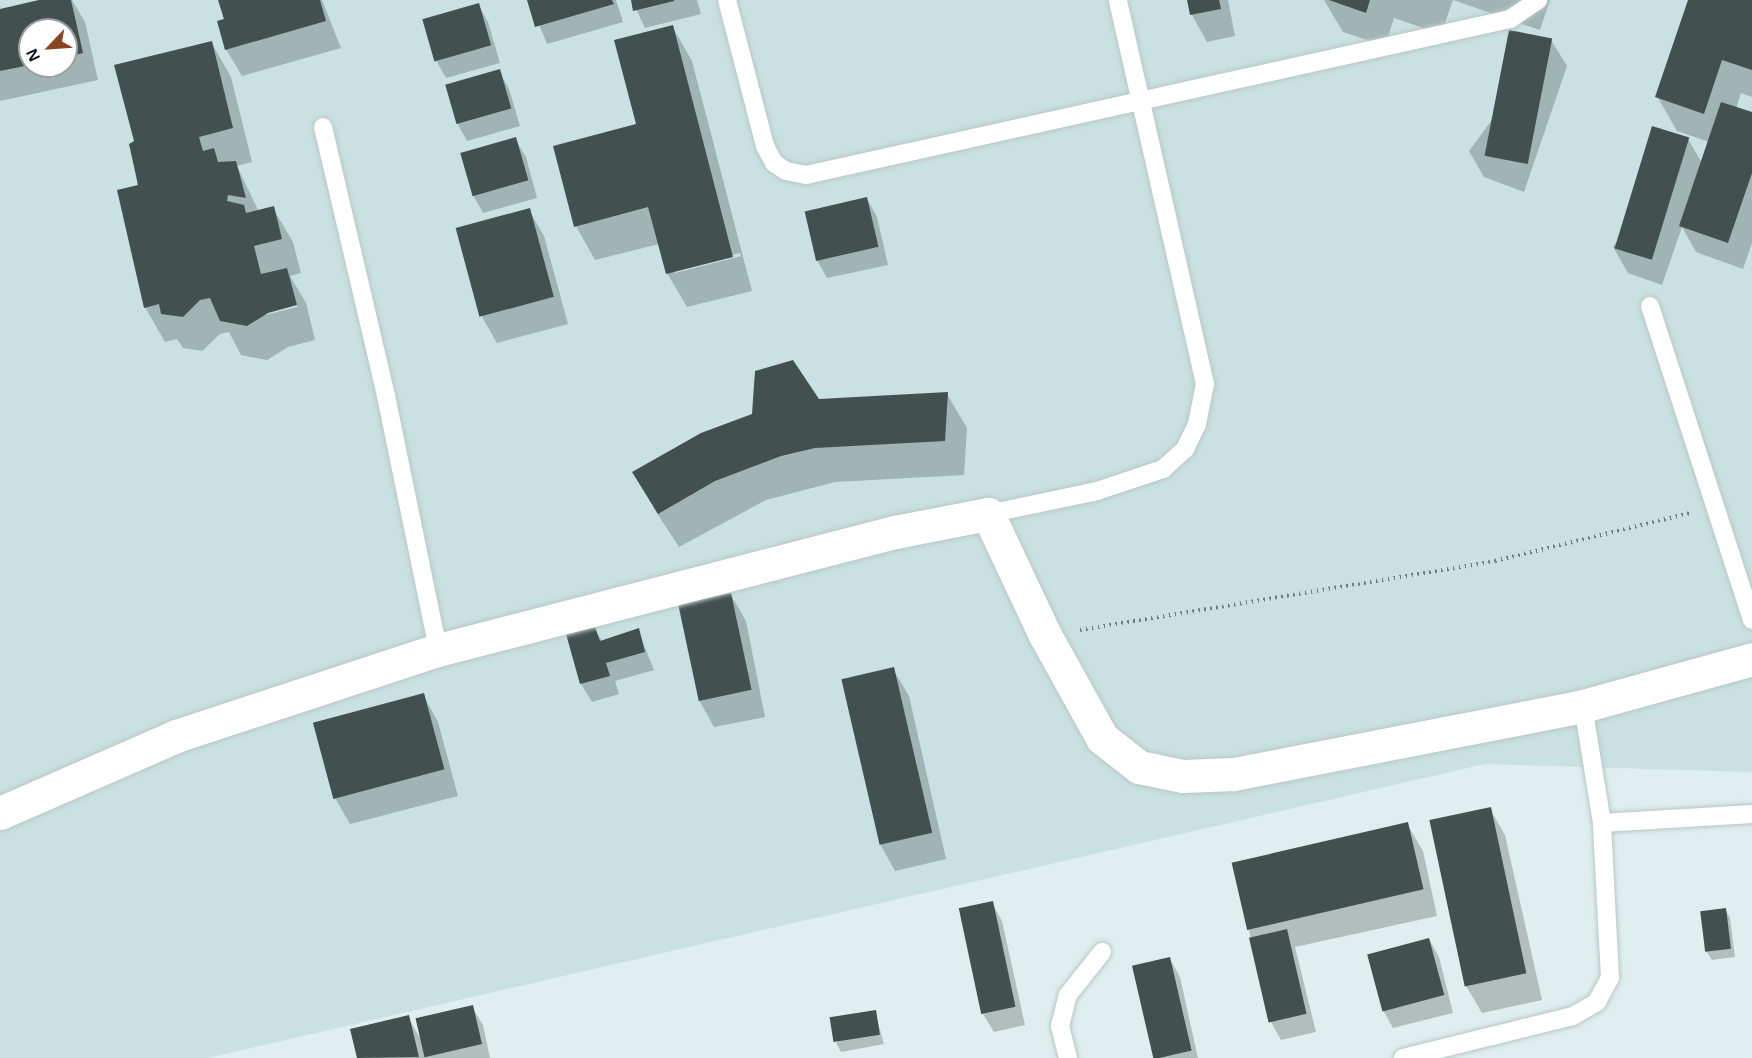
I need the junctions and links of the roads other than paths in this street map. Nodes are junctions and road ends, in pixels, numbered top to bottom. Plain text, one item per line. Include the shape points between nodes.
1 (727, 0) edge
2 (1118, 0) edge
3 (1538, 0) edge
4 (1139, 103) junction
5 (323, 127) dead end
6 (1650, 306) dead end
7 (987, 514) junction
8 (1752, 620) edge
9 (438, 650) junction
10 (1752, 659) edge
11 (1583, 706) junction
12 (0, 813) edge
13 (1752, 814) edge
14 (1602, 823) junction
15 (1102, 952) dead end
16 (1068, 1058) edge
17 (1403, 1058) edge

1 - 4 lane via 765,146 774,163 786,171 806,175
2 - 4 lane
3 - 4 lane via 1510,19
4 - 7 lane via 1205,384 1197,424 1185,449 1162,469 1097,490
5 - 9 lane via 386,396
6 - 8 lane
7 - 9 street via 894,532
7 - 11 street via 1045,635 1102,738 1139,767 1183,776 1234,774
9 - 12 street via 177,736
10 - 11 street
11 - 14 lane
13 - 14 lane
14 - 17 lane via 1610,978 1597,1002 1573,1016
15 - 16 lane via 1068,995 1060,1026

